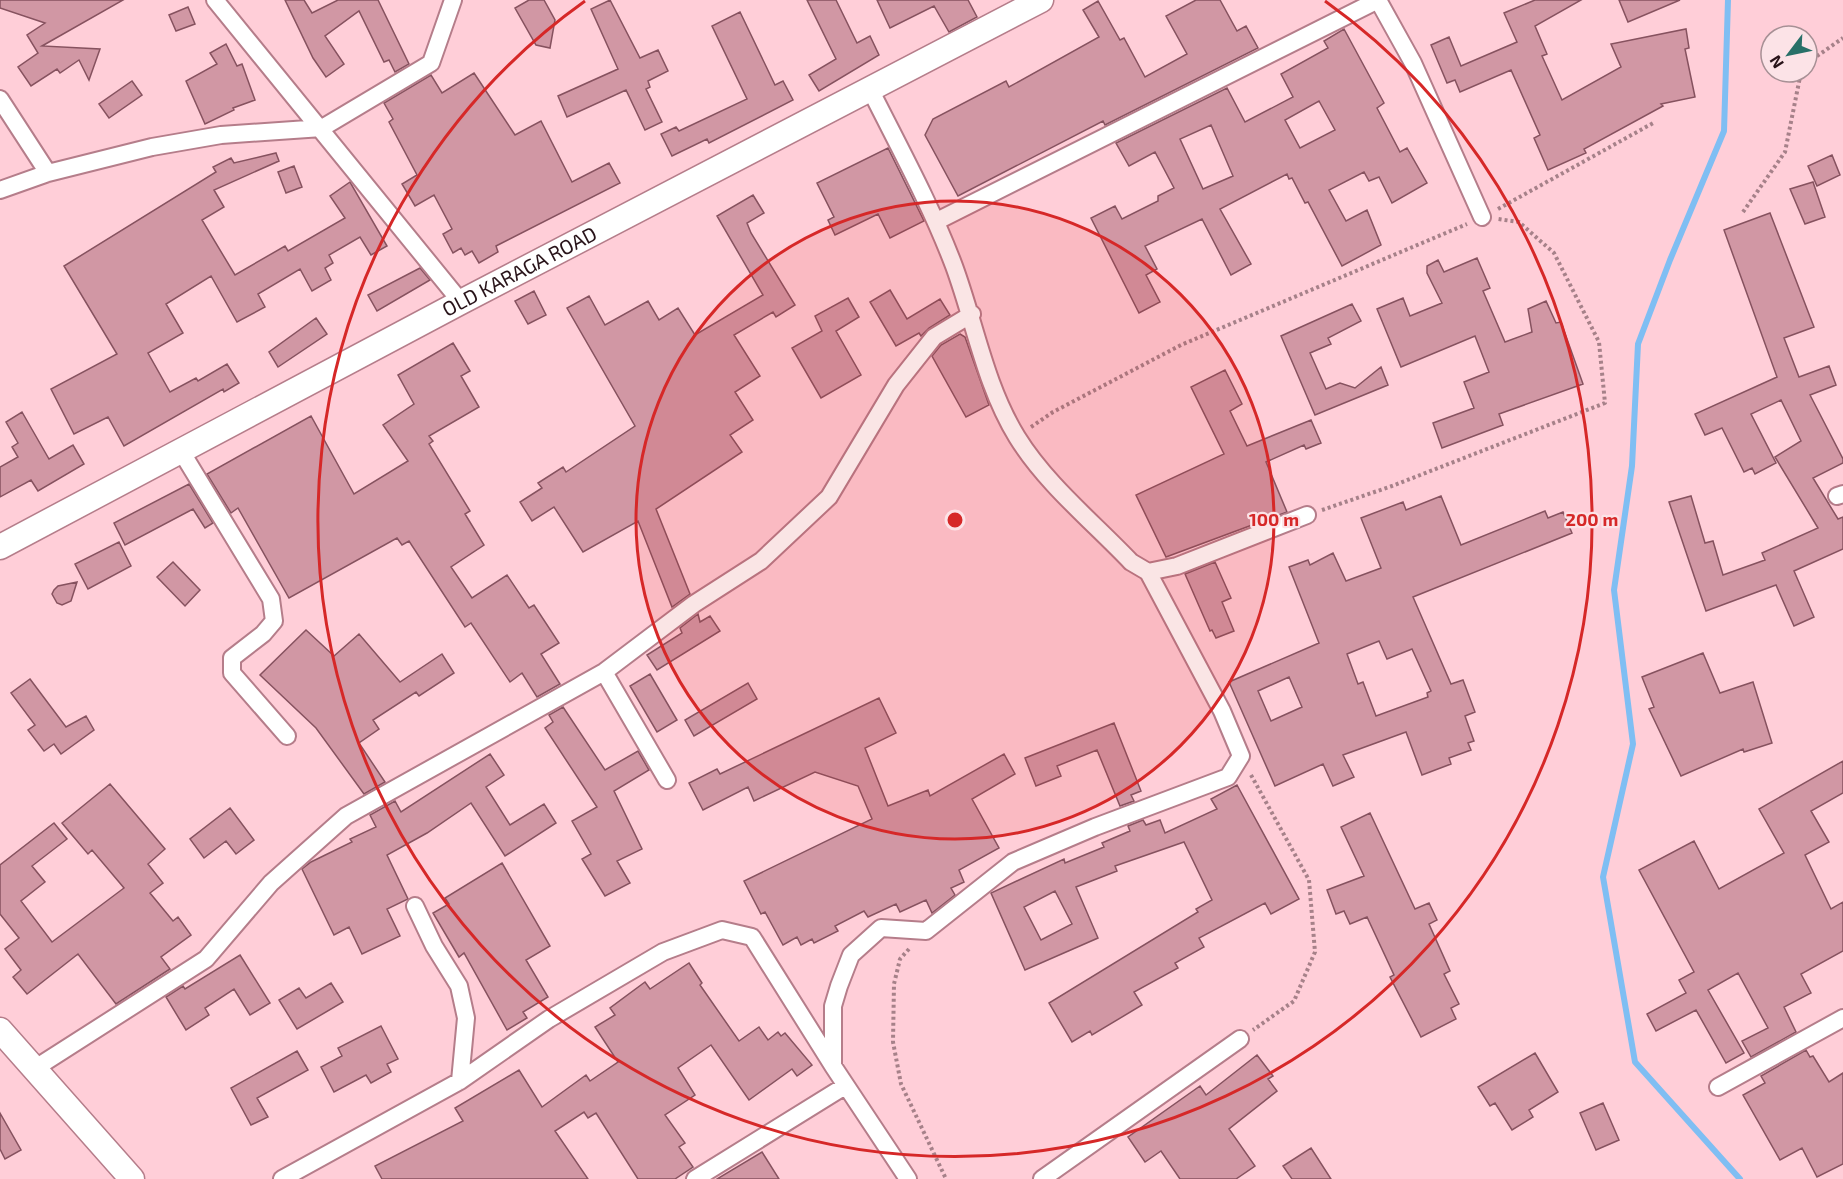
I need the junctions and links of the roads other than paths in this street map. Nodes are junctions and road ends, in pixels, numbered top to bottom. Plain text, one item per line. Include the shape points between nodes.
1 (215, 0) edge
2 (453, 0) edge
3 (1041, 0) edge
4 (1378, 0) edge
5 (870, 89) junction
6 (0, 99) edge
7 (322, 128) junction
8 (48, 173) junction
9 (0, 190) edge
10 (1482, 218) road end
11 (937, 221) junction
12 (461, 302) junction
13 (972, 314) junction
14 (181, 451) junction
15 (1307, 515) road end
16 (0, 547) edge
17 (1148, 572) junction
18 (604, 672) junction
19 (287, 736) dead end
20 (668, 780) dead end
21 (415, 906) dead end
22 (1843, 1018) edge
23 (0, 1030) edge
24 (1240, 1039) road end
25 (833, 1066) junction
26 (34, 1069) junction
27 (460, 1081) junction
28 (845, 1086) junction
29 (1718, 1087) dead end
30 (132, 1179) edge
31 (282, 1179) edge
32 (695, 1179) edge
33 (908, 1179) edge
34 (1042, 1179) edge

1 - 7 street
2 - 7 street via 431,63
3 - 5 street, OLD KARAGA ROAD
4 - 10 street via 1413,63
4 - 11 street
5 - 11 street
5 - 12 street, OLD KARAGA ROAD
6 - 8 street
7 - 8 street via 221,135 152,147
7 - 12 street
8 - 9 street
11 - 13 street
12 - 14 street, OLD KARAGA ROAD
13 - 17 street via 985,370 1017,437 1041,468 1131,562
13 - 18 street via 934,337 896,386 829,497 761,561 694,604
14 - 16 street, OLD KARAGA ROAD
14 - 19 street via 270,599 274,621 232,658 231,673
15 - 17 street via 1177,566
17 - 25 street via 1222,711 1241,756 1228,777 1095,826 1012,862 926,931 881,928 851,955 833,1006
18 - 20 street
18 - 26 street via 346,816 272,884 206,959
21 - 27 street via 459,986 466,1018
22 - 29 street
23 - 26 street
24 - 34 street
25 - 27 street via 752,937 722,930 663,952 549,1019
25 - 28 street
26 - 30 street
27 - 31 street
28 - 32 street
28 - 33 street

